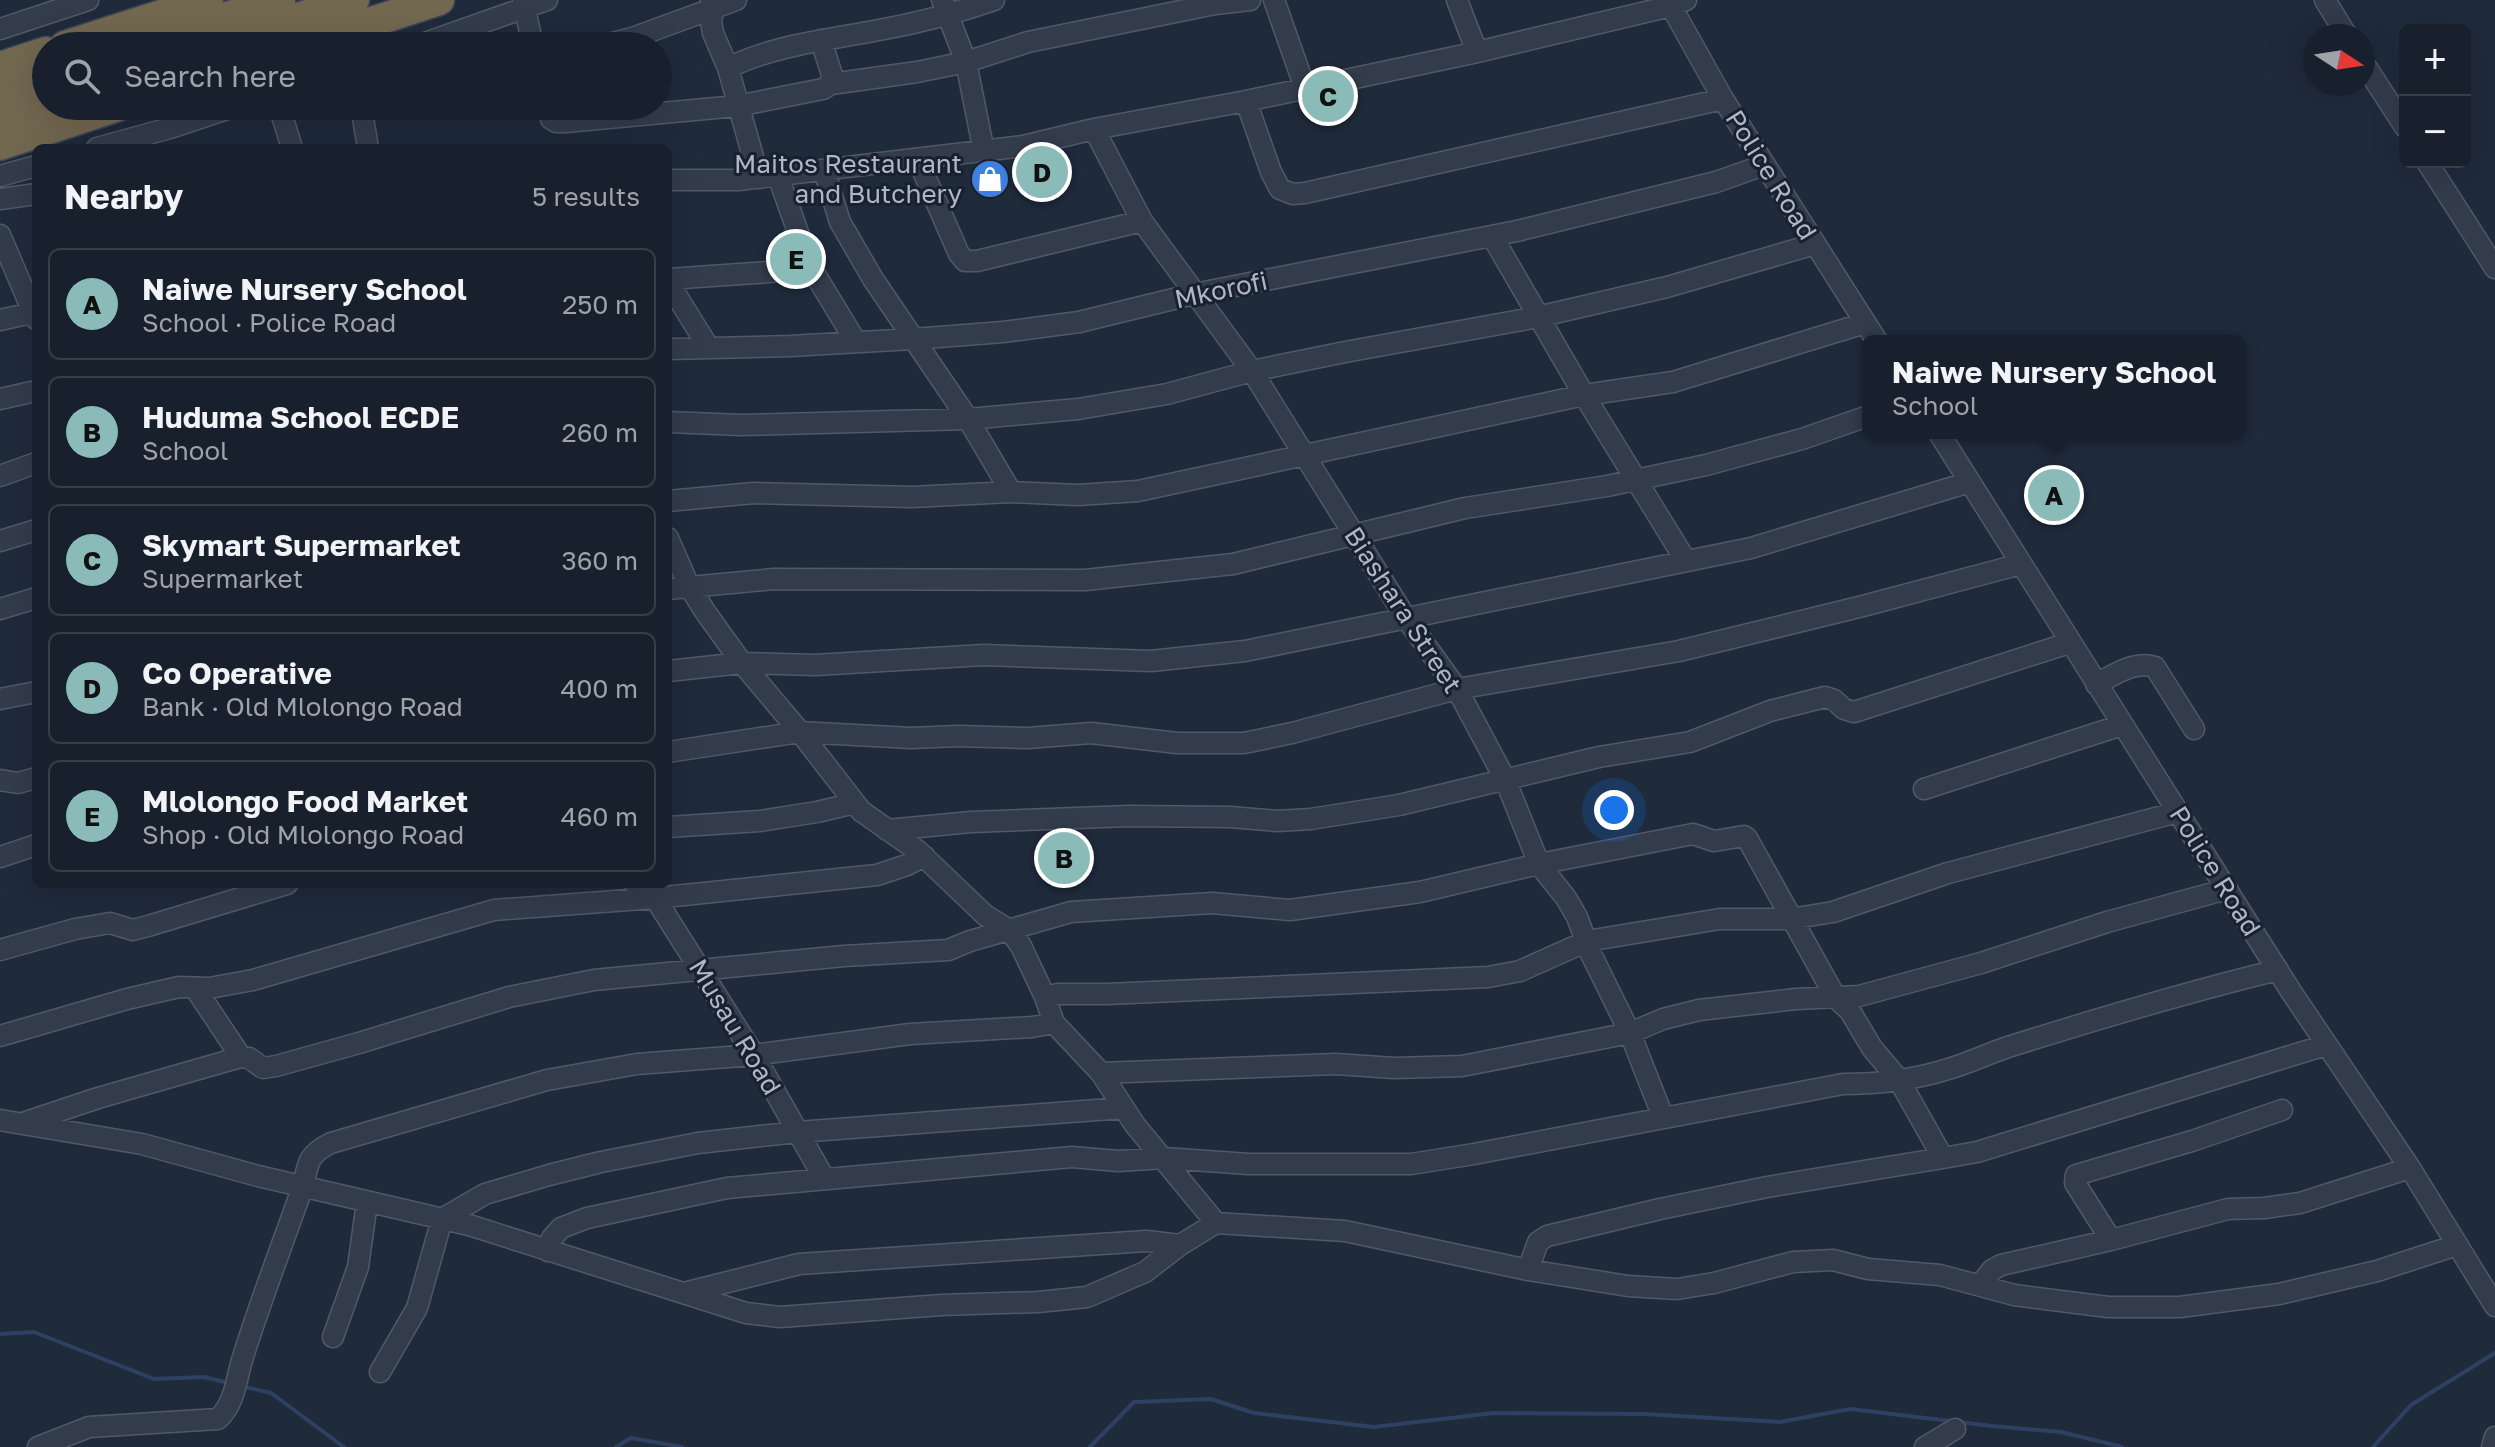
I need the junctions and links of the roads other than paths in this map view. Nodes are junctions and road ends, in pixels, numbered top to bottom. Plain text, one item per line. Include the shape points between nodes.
1 (88, 0) edge
2 (208, 0) edge
3 (280, 0) edge
4 (354, 0) edge
5 (439, 0) edge
6 (547, 0) edge
7 (736, 0) edge
8 (994, 0) edge
9 (1250, 0) edge
10 (1274, 0) edge
11 (1457, 0) edge
12 (2325, 0) edge
13 (1678, 3) edge
14 (524, 4) edge
15 (712, 4) edge
16 (945, 8) edge
17 (2340, 24) edge
18 (0, 29) edge
19 (109, 32) edge
20 (181, 32) edge
21 (255, 32) edge
22 (342, 32) edge
23 (452, 32) edge
24 (530, 32) edge
25 (647, 32) edge
26 (821, 40) junction
27 (1477, 52) junction
28 (32, 57) edge
29 (966, 62) junction
30 (0, 67) edge
31 (728, 68) junction
32 (32, 80) edge
33 (2375, 81) edge
34 (831, 84) junction
35 (1305, 88) junction
36 (0, 90) edge
37 (1723, 99) junction
38 (1246, 101) junction
39 (32, 104) edge
40 (737, 106) junction
41 (672, 112) edge
42 (0, 114) edge
43 (2399, 118) edge
44 (76, 120) edge
45 (194, 120) edge
46 (283, 120) edge
47 (363, 120) edge
48 (553, 120) edge
49 (579, 120) edge
50 (1094, 129) junction
51 (112, 144) edge
52 (291, 144) edge
53 (367, 144) edge
54 (0, 145) edge
55 (984, 152) junction
56 (918, 160) junction
57 (1764, 165) junction
58 (32, 167) edge
59 (2431, 168) edge
60 (824, 170) junction
61 (0, 176) edge
62 (768, 177) junction
63 (672, 180) edge
64 (32, 195) edge
65 (0, 199) edge
66 (1142, 221) junction
67 (0, 235) edge
68 (1492, 236) junction
69 (1815, 244) junction
70 (810, 266) junction
71 (2495, 268) edge
72 (672, 281) edge
73 (672, 288) edge
74 (1194, 294) junction
75 (32, 307) edge
76 (32, 315) edge
77 (1539, 317) junction
78 (0, 320) edge
79 (1865, 323) junction
80 (1873, 335) edge
81 (913, 339) junction
82 (856, 342) junction
83 (709, 348) junction
84 (672, 349) edge
85 (1252, 371) junction
86 (32, 392) edge
87 (1584, 395) junction
88 (0, 399) edge
89 (1862, 418) edge
90 (968, 419) junction
91 (672, 422) edge
92 (1943, 439) edge
93 (1304, 455) junction
94 (32, 464) edge
95 (0, 476) edge
96 (1638, 480) junction
97 (1970, 482) junction
98 (1011, 492) junction
99 (672, 501) edge
100 (32, 531) edge
101 (1354, 535) junction
102 (0, 541) edge
103 (672, 547) edge
104 (1686, 561) junction
105 (2021, 564) junction
106 (689, 586) junction
107 (672, 588) edge
108 (32, 599) edge
109 (0, 609) edge
110 (1406, 618) junction
111 (2069, 643) junction
112 (742, 663) junction
113 (672, 671) edge
114 (2096, 684) junction
115 (1457, 689) junction
116 (32, 693) edge
117 (0, 699) edge
118 (2122, 725) junction
119 (2194, 729) dead end
120 (800, 732) junction
121 (672, 751) edge
122 (32, 779) edge
123 (1505, 779) junction
124 (0, 780) edge
125 (1924, 789) dead end
126 (855, 803) junction
127 (2178, 812) junction
128 (672, 827) edge
129 (887, 830) junction
130 (32, 846) edge
131 (924, 856) junction
132 (0, 857) edge
133 (1539, 864) junction
134 (274, 888) edge
135 (641, 888) edge
136 (2227, 889) junction
137 (655, 898) junction
138 (1790, 919) junction
139 (1009, 930) junction
140 (1587, 941) junction
141 (0, 950) edge
142 (700, 969) junction
143 (2278, 970) junction
144 (195, 988) junction
145 (1045, 997) junction
146 (1836, 998) junction
147 (1054, 1023) junction
148 (1630, 1033) junction
149 (0, 1036) edge
150 (2326, 1045) junction
151 (754, 1055) junction
152 (241, 1057) junction
153 (1101, 1073) junction
154 (1899, 1080) junction
155 (1124, 1108) junction
156 (2282, 1110) dead end
157 (1663, 1117) junction
158 (0, 1120) edge
159 (23, 1123) junction
160 (797, 1132) junction
161 (1164, 1158) junction
162 (1943, 1158) junction
163 (2410, 1168) junction
164 (824, 1178) junction
165 (303, 1186) junction
166 (367, 1202) junction
167 (442, 1219) junction
168 (1216, 1223) junction
169 (2111, 1240) junction
170 (1180, 1245) junction
171 (2457, 1245) junction
172 (548, 1251) junction
173 (1528, 1270) junction
174 (1980, 1285) junction
175 (684, 1293) junction
176 (2495, 1306) edge
177 (333, 1337) dead end
178 (380, 1372) dead end
179 (1955, 1429) dead end
180 (2495, 1437) edge
181 (38, 1447) edge
182 (1925, 1447) edge
183 (2492, 1447) edge

1 - 18 street
2 - 19 highway
3 - 20 highway
4 - 21 highway
5 - 22 highway
6 - 14 street
7 - 15 street
8 - 16 street
9 - 29 street via 1028,42
10 - 35 street
11 - 27 street
12 - 17 street
13 - 27 street
13 - 37 street, Police Road
14 - 23 street
14 - 24 street
15 - 25 street
15 - 31 street via 713,33
16 - 26 street
16 - 29 street
26 - 31 street
26 - 34 street
27 - 35 street
28 - 30 highway
29 - 34 street
29 - 55 street
31 - 40 street
32 - 36 highway
33 - 43 street
34 - 40 street
35 - 38 street
37 - 38 street via 1293,194 1280,189 1271,172
37 - 57 street, Police Road
38 - 50 street
39 - 42 highway
40 - 41 street
40 - 62 street
44 - 54 highway
45 - 51 street
46 - 52 street
47 - 53 street
48 - 49 street
50 - 55 street
50 - 66 street, Biashara Street
55 - 56 street
56 - 60 street
56 - 66 street via 965,261
57 - 68 street, Mkorofi via 1716,182
57 - 69 street, Police Road
58 - 61 street
59 - 71 street
60 - 62 street
60 - 81 street via 840,222
62 - 63 street
62 - 70 street
64 - 65 street
66 - 74 street, Biashara Street
67 - 75 street
68 - 74 street, Mkorofi
68 - 77 street
69 - 77 street
69 - 79 street, Police Road
70 - 72 street
70 - 82 street
73 - 83 street
74 - 81 street, Mkorofi via 1079,322
74 - 85 street, Biashara Street
76 - 78 street
77 - 85 street
77 - 87 street
79 - 80 street, Police Road
79 - 87 street via 1673,382
81 - 82 street, Mkorofi
81 - 90 street
82 - 83 street, Mkorofi
83 - 84 street, Mkorofi
85 - 90 street via 1167,394
85 - 93 street, Biashara Street
86 - 88 street
87 - 93 street
87 - 96 street
89 - 96 street via 1802,439
90 - 91 street
90 - 98 street
92 - 97 street, Police Road
93 - 98 street via 1138,491
93 - 101 street, Biashara Street
94 - 95 street
96 - 101 street via 1465,508
96 - 104 street
97 - 104 street via 1751,548
97 - 105 street, Police Road
98 - 99 street via 912,497 754,493
100 - 102 street
101 - 106 street via 1233,564 1085,580 774,579
101 - 110 street, Biashara Street
103 - 106 street
104 - 110 street
105 - 111 street, Police Road
105 - 115 street via 1679,651
106 - 107 street
106 - 112 street
108 - 109 street
110 - 112 street via 1245,651 1151,661 984,655 815,665
110 - 115 street, Biashara Street
111 - 114 street, Police Road
111 - 123 street via 1854,712 1825,697 1770,711 1690,742
112 - 113 street
112 - 120 street
114 - 118 street, Police Road
114 - 119 street via 2132,666 2155,667
115 - 120 street via 1244,743 1177,743 1091,733 911,738
115 - 123 street, Biashara Street
116 - 117 street
118 - 125 street
118 - 127 street, Police Road
120 - 121 street
120 - 126 street
122 - 124 street
123 - 129 street via 1399,805 1311,819 1129,816
123 - 133 street, Biashara Street
126 - 128 street via 760,821
126 - 129 street
127 - 136 street, Police Road
127 - 138 street via 1948,873 1833,912
129 - 131 street
130 - 132 street
131 - 137 street via 877,875
131 - 139 street via 985,915
133 - 138 street via 1693,834 1714,841 1744,836
133 - 139 street via 1420,892 1290,910 1212,903 1139,907 1071,912
133 - 140 street, Biashara Street via 1566,898
134 - 141 street via 133,930 110,923
135 - 137 street, Musau Road
136 - 143 street, Police Road
136 - 146 street via 1981,963
137 - 142 street, Musau Road
137 - 144 street via 494,910 266,977
138 - 140 street via 1720,919
138 - 146 street
139 - 142 street via 948,950
139 - 145 street
140 - 145 street via 1520,971 1488,977
140 - 148 street, Biashara Street
142 - 151 street, Musau Road
142 - 152 street via 594,980 509,997 276,1066 263,1068
143 - 150 street, Police Road
143 - 154 street via 2194,990 1947,1070
144 - 149 street via 127,999
144 - 152 street
145 - 147 street
146 - 148 street via 1699,1010
146 - 154 street
147 - 151 street via 910,1034
147 - 153 street
148 - 153 street via 1462,1066 1336,1064
148 - 157 street, Biashara Street
150 - 162 street
150 - 163 street, Police Road
151 - 160 street, Musau Road
151 - 165 street via 637,1064 547,1080 345,1138 316,1150
152 - 159 street
153 - 155 street
154 - 157 street via 1843,1084
154 - 162 street
155 - 160 street
155 - 161 street
156 - 169 street via 2076,1175 2075,1183
157 - 161 street via 1411,1164
158 - 159 street
159 - 165 street via 142,1144
160 - 164 street, Musau Road
160 - 167 street via 698,1143 601,1162 485,1194
161 - 164 street via 1072,1157
161 - 168 street
162 - 173 street via 1752,1190 1547,1236 1538,1242
163 - 169 street via 2300,1203 2228,1209
163 - 171 street, Police Road
164 - 172 street via 727,1188 587,1218 561,1228
165 - 166 street
165 - 181 street via 233,1397 218,1419 114,1423
166 - 167 street
166 - 177 street via 358,1267
167 - 172 street
167 - 178 street via 417,1308
168 - 170 street
168 - 173 street via 1345,1231
169 - 174 street via 2001,1265
170 - 175 street via 1146,1241 799,1264
170 - 175 street via 1145,1272 1087,1297 1038,1302 780,1317 746,1313
171 - 174 street via 2279,1294 2180,1307 2108,1307 2014,1295
171 - 176 street, Police Road
172 - 175 street
173 - 174 street via 1677,1289 1793,1262 1833,1260
179 - 182 street
180 - 183 street

